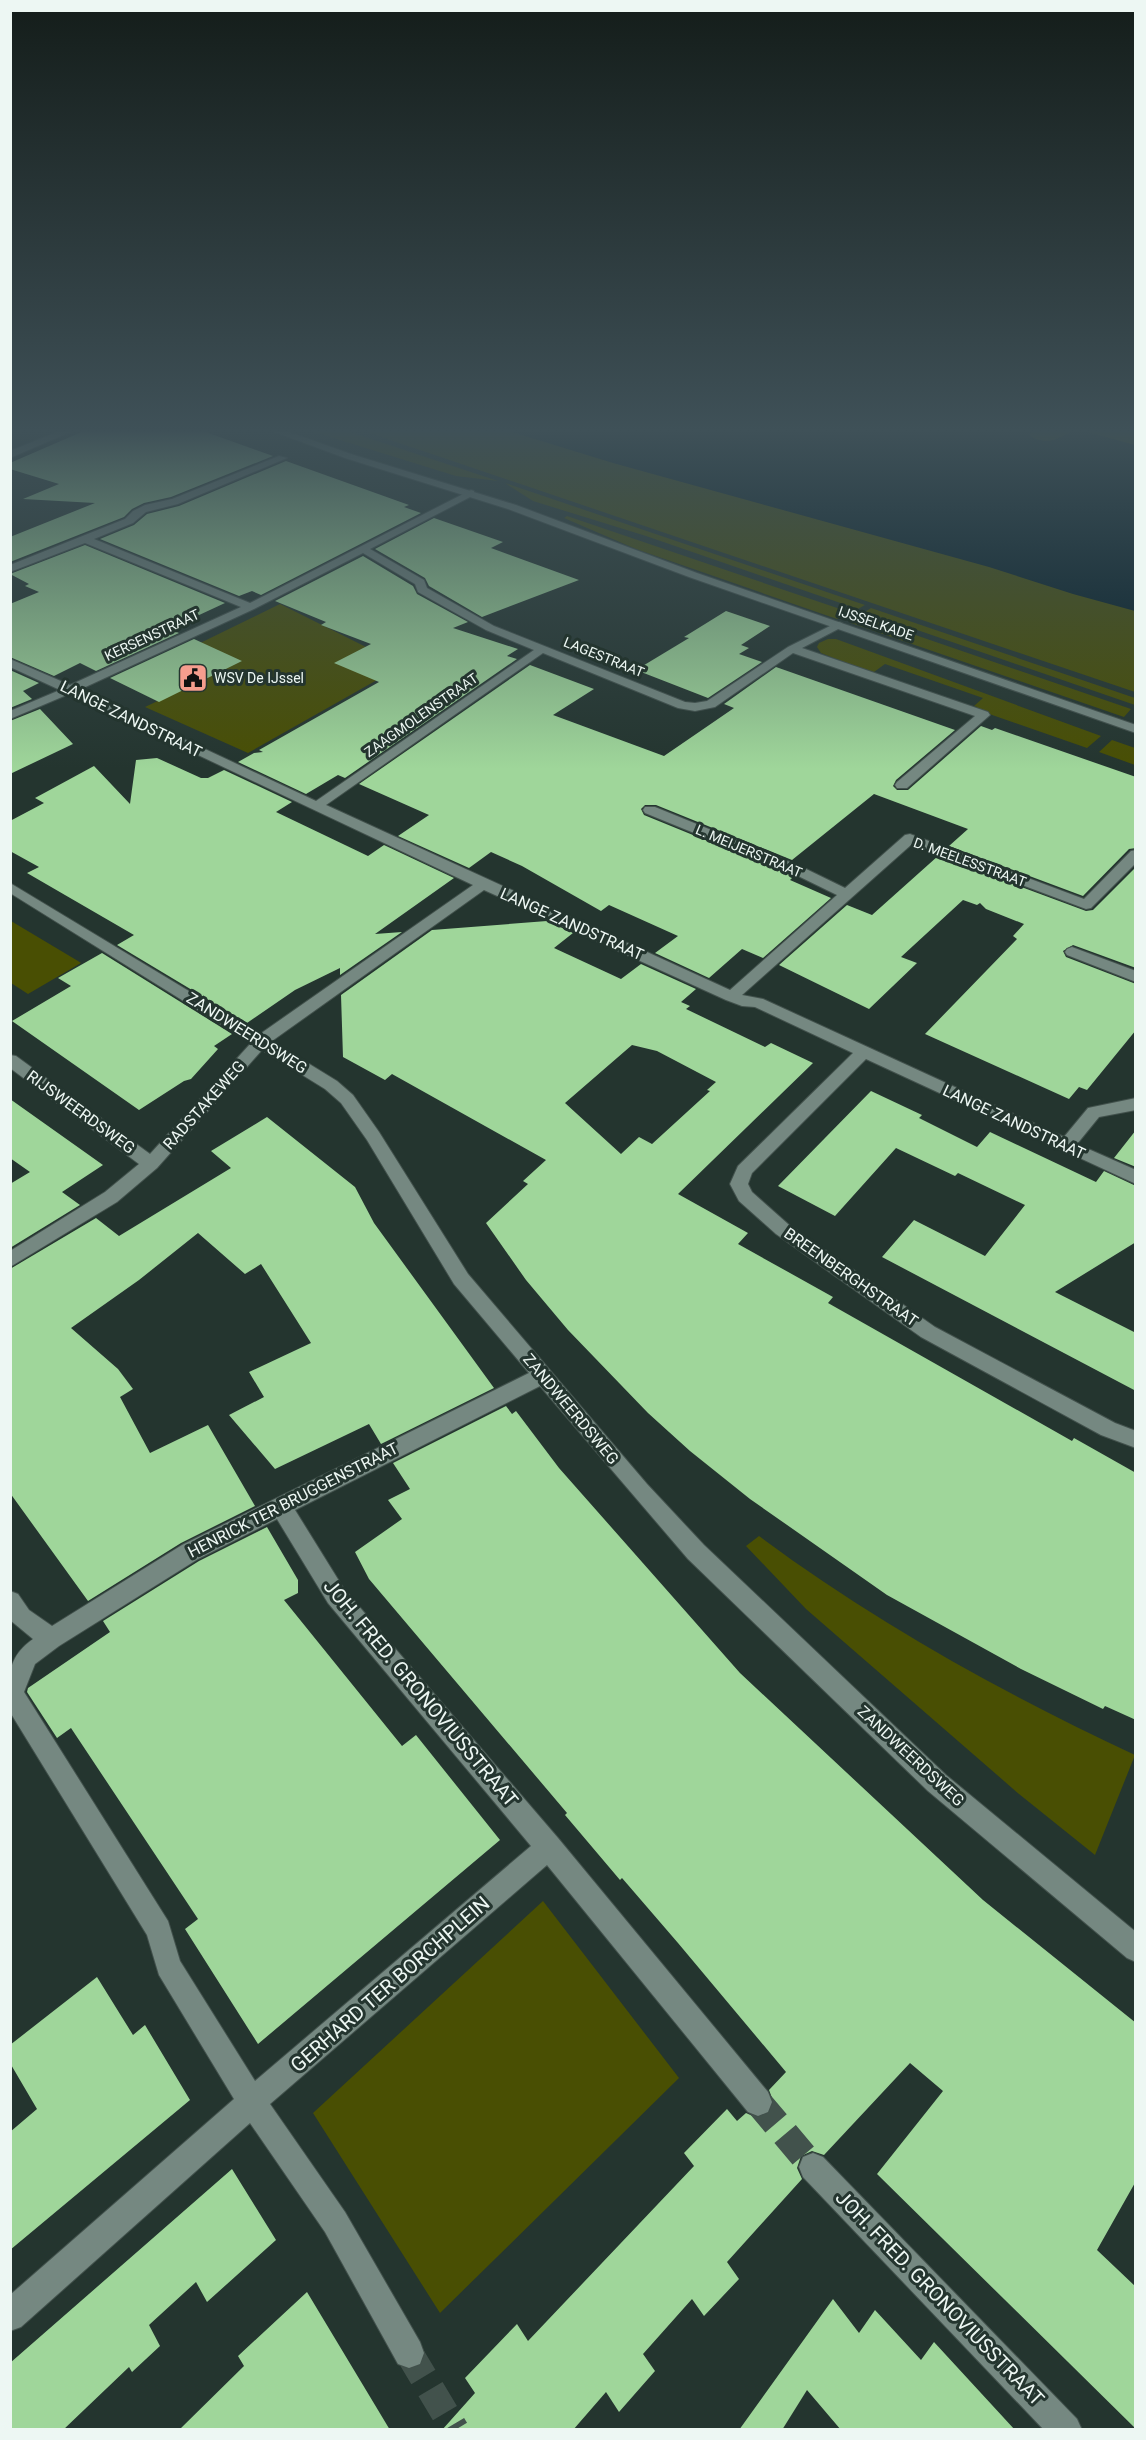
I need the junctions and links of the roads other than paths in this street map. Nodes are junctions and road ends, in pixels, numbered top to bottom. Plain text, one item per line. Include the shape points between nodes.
1 (80, 541) edge
2 (90, 541) edge
3 (379, 541) edge
4 (601, 541) edge
5 (363, 549) junction
6 (10, 569) edge
7 (250, 607) junction
8 (838, 626) junction
9 (542, 649) junction
10 (792, 649) junction
11 (10, 662) edge
12 (71, 690) junction
13 (10, 715) edge
14 (1136, 729) edge
15 (902, 785) dead end
16 (317, 806) junction
17 (650, 810) dead end
18 (1136, 854) edge
19 (483, 884) junction
20 (10, 887) edge
21 (848, 894) junction
22 (1072, 952) dead end
23 (1136, 977) edge
24 (731, 997) junction
25 (260, 1042) junction
26 (863, 1052) junction
27 (10, 1060) edge
28 (1136, 1104) edge
29 (1066, 1146) junction
30 (151, 1164) junction
31 (1136, 1178) edge
32 (10, 1260) edge
33 (543, 1375) junction
34 (1136, 1440) edge
35 (280, 1505) junction
36 (10, 1601) edge
37 (51, 1639) junction
38 (549, 1847) junction
39 (1136, 1949) edge
40 (252, 2102) junction
41 (758, 2102) tunnel mouth
42 (813, 2167) tunnel mouth
43 (10, 2316) edge
44 (409, 2353) tunnel mouth
45 (1066, 2430) edge

1 - 6 street
2 - 7 street
3 - 5 street, KERSENSTRAAT
4 - 8 street, IJSSELKADE
5 - 7 street, KERSENSTRAAT
5 - 9 street, LAGESTRAAT via 420,582 422,590 490,628
7 - 12 street, KERSENSTRAAT
8 - 10 street, LAGESTRAAT
8 - 14 street, IJSSELKADE
9 - 10 street, LAGESTRAAT via 682,705 695,706 711,704
9 - 16 street, ZAAGMOLENSTRAAT
10 - 15 street via 984,715
11 - 12 street, LANGE ZANDSTRAAT
12 - 13 street, KERSENSTRAAT
12 - 16 street, LANGE ZANDSTRAAT
16 - 19 street, LANGE ZANDSTRAAT
17 - 21 street, L. MEIJERSTRAAT
18 - 21 street, D. MEELESSTRAAT via 1086,905 910,838
19 - 24 street, LANGE ZANDSTRAAT
19 - 25 street, RADSTAKEWEG
20 - 25 street, ZANDWEERDSWEG
21 - 24 street, D. MEELESSTRAAT
22 - 23 street
24 - 26 street, LANGE ZANDSTRAAT via 758,1002
25 - 30 street, RADSTAKEWEG
25 - 33 street, ZANDWEERDSWEG via 347,1099 461,1279
26 - 29 street, LANGE ZANDSTRAAT
26 - 34 street, BREENBERGHSTRAAT via 744,1170 738,1184 745,1196 782,1229 928,1332 1108,1429
27 - 30 street, RIJSWEERDSWEG
28 - 29 street via 1094,1112
29 - 31 street, LANGE ZANDSTRAAT
30 - 32 street, RADSTAKEWEG via 111,1197
33 - 35 street, HENRICK TER BRUGGENSTRAAT
33 - 39 street, ZANDWEERDSWEG via 672,1525 775,1629 937,1783
35 - 37 street, HENRICK TER BRUGGENSTRAAT via 190,1552
35 - 38 street, JOH. FRED. GRONOVIUSSTRAAT via 336,1596
36 - 37 street via 21,1617
37 - 40 street, HENRICK TER BRUGGENSTRAAT via 27,1657 12,1694 159,1930 168,1966
38 - 40 street, GERHARD TER BORCHPLEIN
38 - 41 street
40 - 43 street, GERHARD TER BORCHPLEIN
40 - 44 street via 335,2222
42 - 45 street, JOH. FRED. GRONOVIUSSTRAAT

